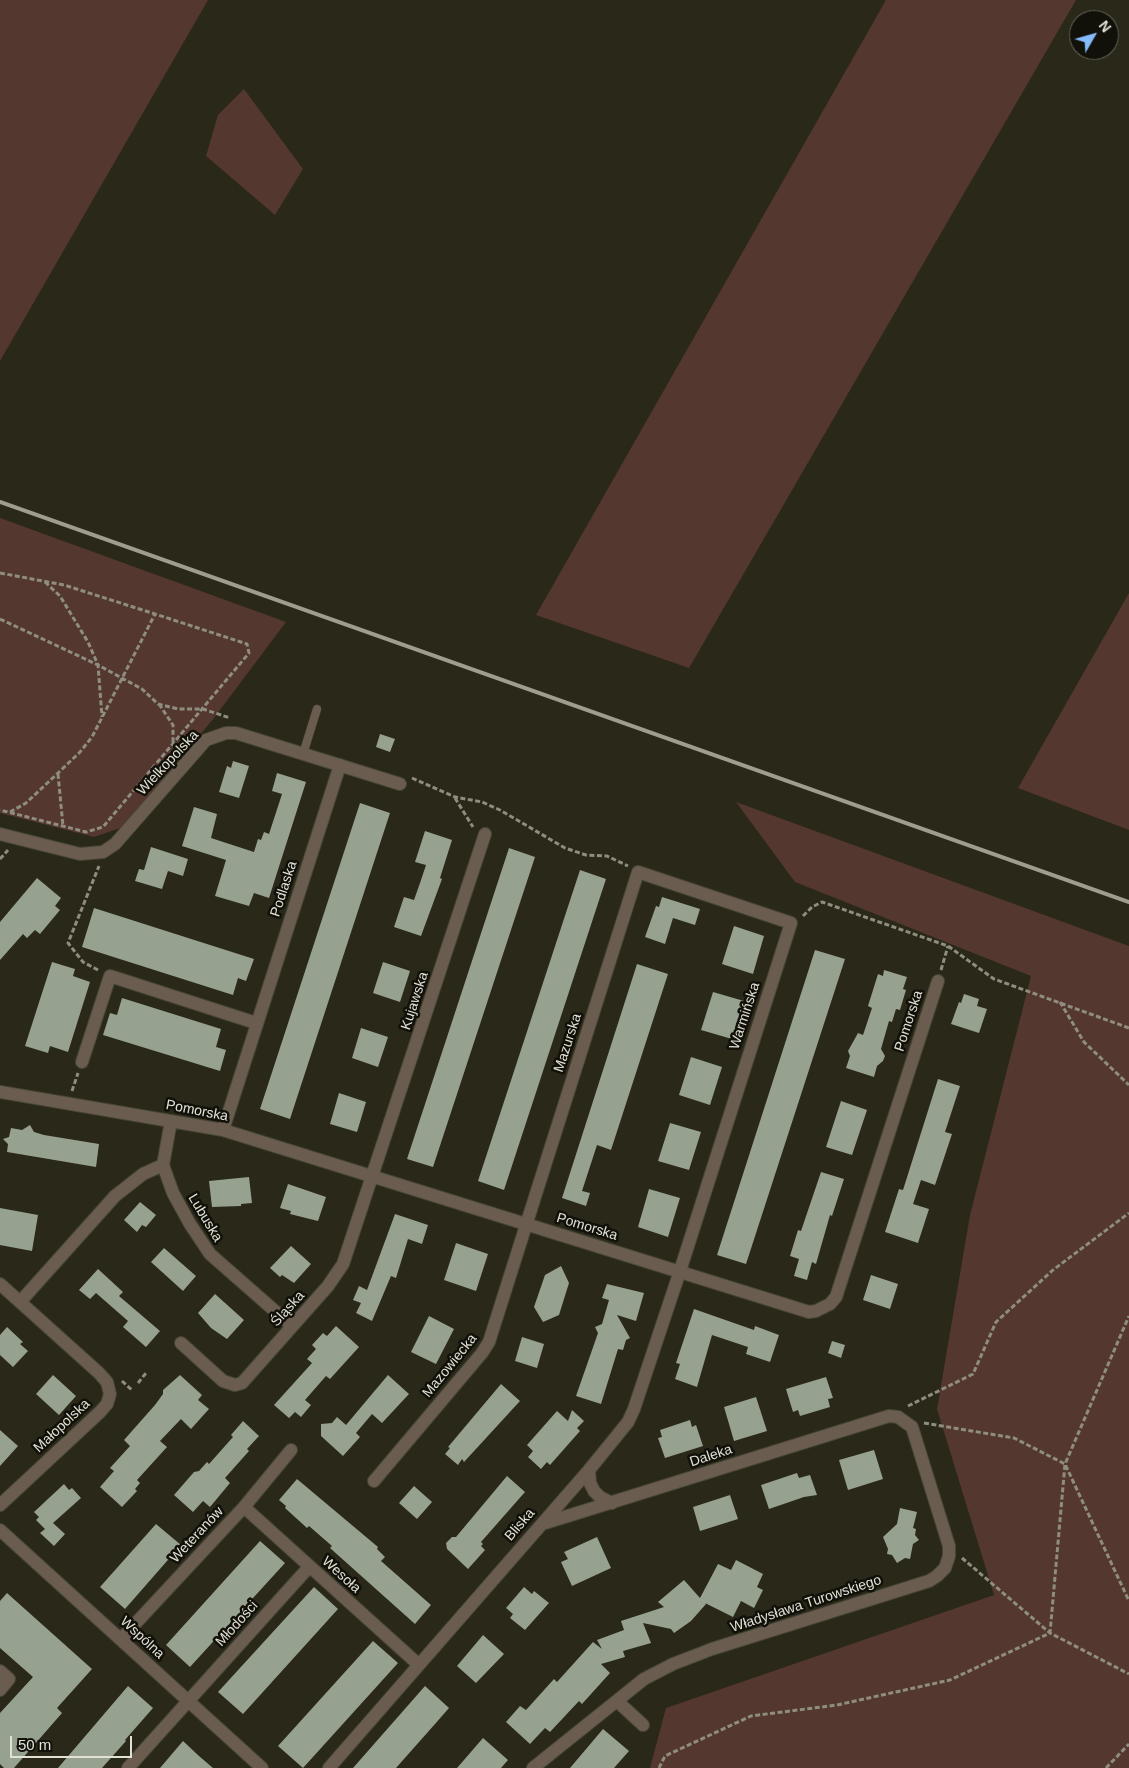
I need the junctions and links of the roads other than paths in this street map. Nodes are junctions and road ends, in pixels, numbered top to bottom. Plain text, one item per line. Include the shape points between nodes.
1 (317, 709) dead end
2 (303, 754) junction
3 (340, 765) junction
4 (402, 779) road end
5 (480, 832) road end
6 (0, 834) edge
7 (791, 922) joint
8 (938, 981) road end
9 (256, 1023) junction
10 (82, 1062) road end
11 (0, 1092) edge
12 (171, 1121) junction
13 (223, 1130) junction
14 (163, 1165) junction
15 (373, 1176) junction
16 (526, 1224) junction
17 (680, 1271) junction
18 (0, 1284) edge
19 (20, 1302) junction
20 (292, 1326) junction
21 (181, 1343) dead end
22 (291, 1450) dead end
23 (589, 1470) junction
24 (374, 1481) dead end
25 (612, 1503) junction
26 (0, 1505) edge
27 (244, 1507) junction
28 (541, 1525) junction
29 (0, 1530) edge
30 (949, 1546) joint
31 (309, 1567) junction
32 (121, 1639) junction
33 (419, 1665) junction
34 (0, 1671) edge
35 (0, 1690) edge
36 (617, 1701) junction
37 (187, 1702) junction
38 (643, 1725) dead end
39 (128, 1768) edge
40 (262, 1768) edge
41 (329, 1768) edge
42 (533, 1768) edge

1 - 2 lane
2 - 3 street, Wielkopolska
2 - 6 street, Wielkopolska via 236,733 216,735 200,747 115,844 104,852 80,854
3 - 4 street, Wielkopolska
3 - 9 street, Podlaska
5 - 15 street, Kujawska
7 - 16 street, Mazurska via 638,872
7 - 17 street, Warmińska
8 - 17 street, Pomorska via 836,1298 823,1309 810,1312
9 - 10 street via 110,976
9 - 13 street, Podlaska
11 - 12 street, Pomorska
12 - 13 street, Pomorska
12 - 14 street, Lubuska
13 - 15 street, Pomorska
14 - 19 street via 143,1174 114,1196
14 - 20 street, Lubuska via 173,1193 210,1254
15 - 16 street, Pomorska
15 - 20 street, Śląska via 343,1264
16 - 17 street, Pomorska
16 - 24 street, Mazowiecka via 489,1342
17 - 23 street, Bliska via 634,1409 618,1437
18 - 19 street, Małopolska
19 - 26 street, Małopolska via 99,1373 107,1382 110,1394 100,1412
20 - 21 street, Śląska via 242,1383 235,1385 223,1381
22 - 27 street, Weteranów
23 - 25 street via 594,1491
23 - 28 street, Bliska
25 - 28 street, Daleka
25 - 30 street, Daleka via 889,1416 906,1420 916,1436
27 - 31 street, Wesoła
27 - 32 street, Weteranów
28 - 33 street, Bliska
29 - 32 street, Wspólna
30 - 36 street, Władysława Turowskiego via 945,1568 929,1580 673,1664 644,1679
31 - 33 street, Wesoła
31 - 37 street, Młodości
32 - 37 street, Wspólna
33 - 41 street, Bliska
34 - 35 street via 9,1679
36 - 38 street
36 - 42 street, Władysława Turowskiego
37 - 39 street, Młodości
37 - 40 street, Wspólna

